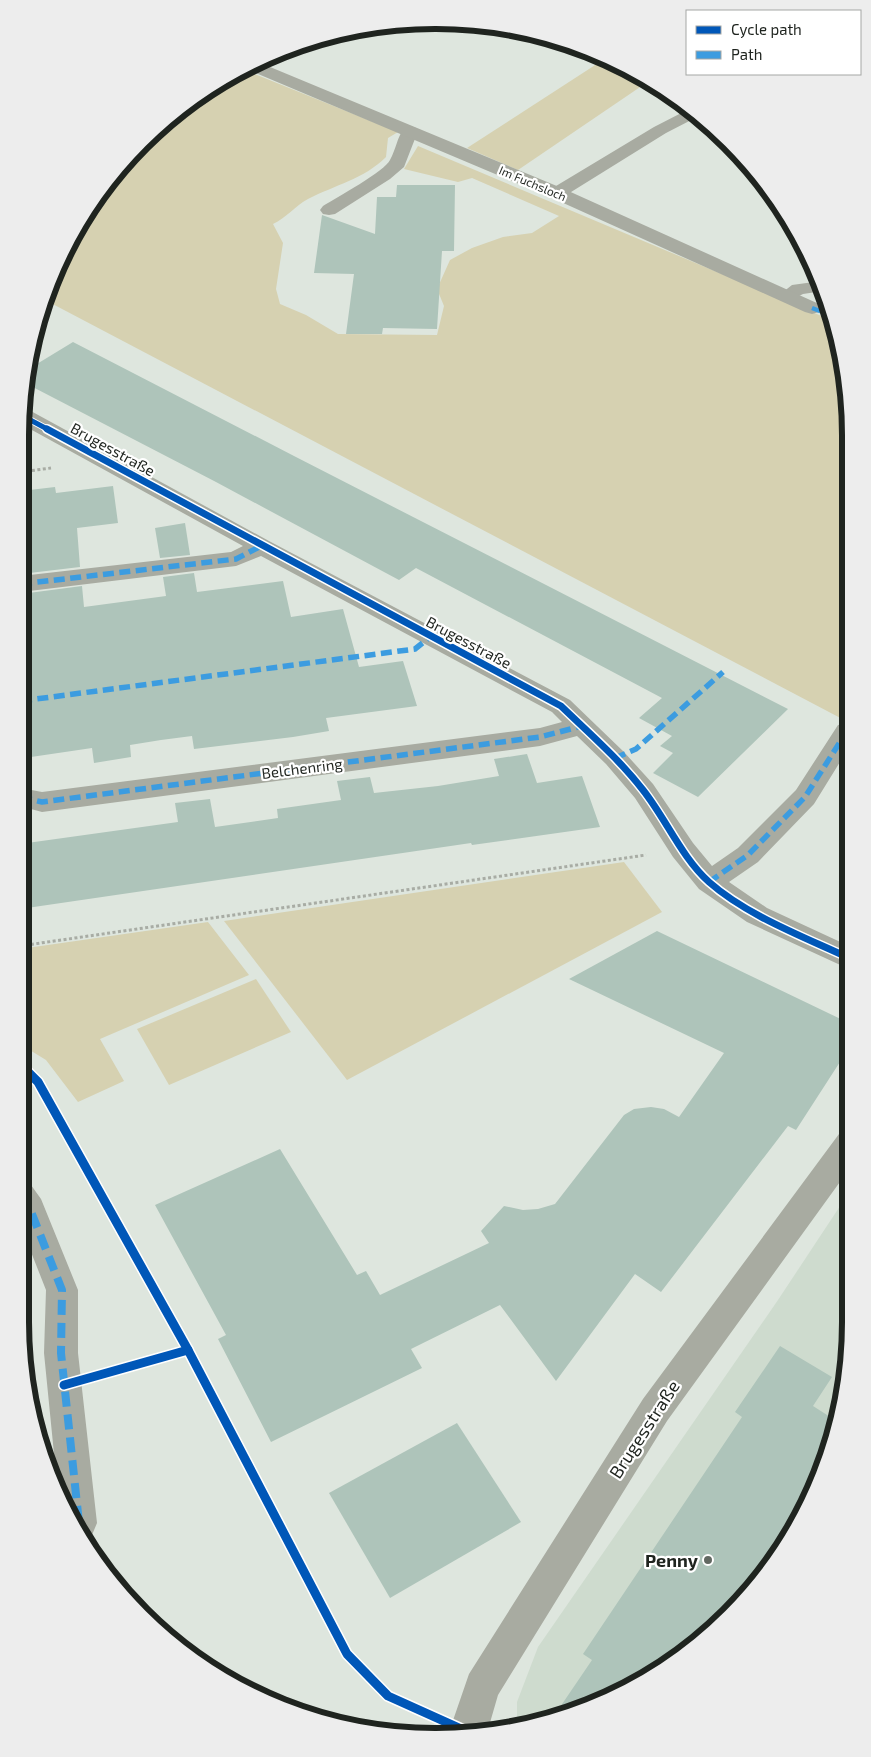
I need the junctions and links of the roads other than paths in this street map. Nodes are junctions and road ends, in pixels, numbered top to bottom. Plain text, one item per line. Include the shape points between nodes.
1 (260, 69) edge
2 (687, 116) edge
3 (410, 131) junction
4 (557, 193) junction
5 (329, 210) dead end
6 (814, 287) edge
7 (787, 296) junction
8 (812, 308) dead end
9 (30, 420) edge
10 (261, 546) junction
11 (29, 583) edge
12 (582, 726) junction
13 (842, 739) edge
14 (29, 799) edge
15 (709, 882) junction
16 (842, 955) edge
17 (842, 1154) edge
18 (29, 1208) edge
19 (77, 1513) edge
20 (470, 1726) edge

1 - 3 street, Im Fuchsloch
2 - 4 lane
3 - 4 street, Im Fuchsloch
3 - 5 lane via 398,163
4 - 7 street, Im Fuchsloch
6 - 7 lane via 798,289
7 - 8 street, Im Fuchsloch
9 - 10 street, Brugesstraße
10 - 11 street via 236,559
10 - 12 street, Brugesstraße via 561,706
12 - 14 street, Belchenring via 540,737 42,802
12 - 15 street, Brugesstraße via 644,791 683,850
13 - 15 street via 805,797 748,855
15 - 16 street, Brugesstraße via 757,915
17 - 20 street, Brugesstraße via 655,1410 482,1687
18 - 19 street via 62,1290 61,1353

